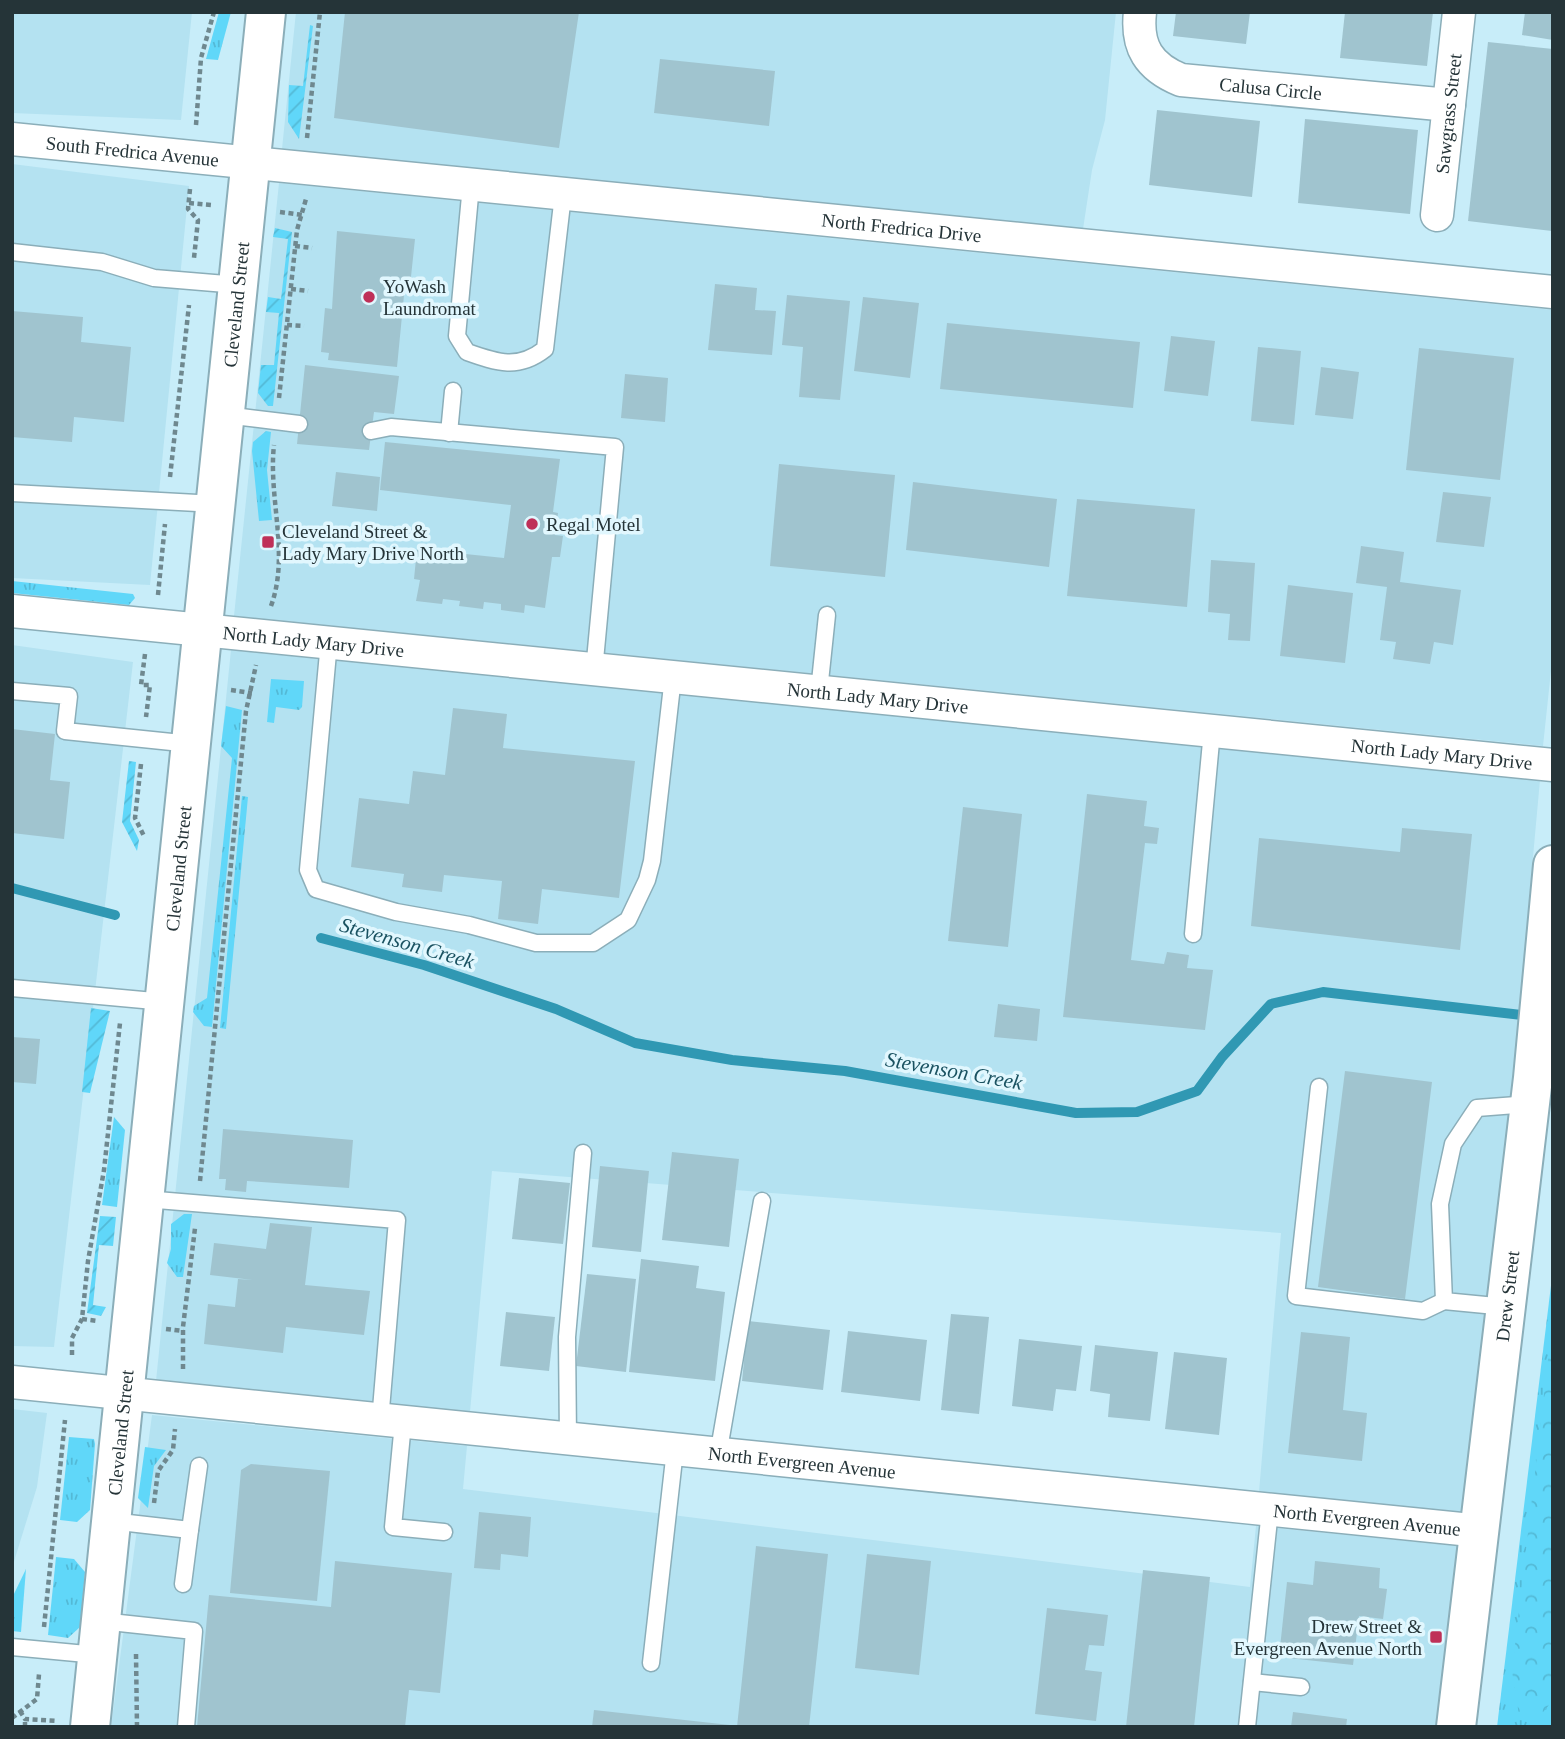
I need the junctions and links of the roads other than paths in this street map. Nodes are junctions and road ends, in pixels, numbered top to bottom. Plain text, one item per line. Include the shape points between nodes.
1 (266, 12) edge
2 (1140, 12) edge
3 (1459, 12) edge
4 (1449, 105) junction
5 (12, 139) edge
6 (251, 161) junction
7 (471, 185) junction
8 (563, 195) junction
9 (1437, 215) dead end
10 (12, 252) edge
11 (239, 285) junction
12 (1553, 292) edge
13 (453, 391) dead end
14 (225, 415) junction
15 (299, 424) dead end
16 (371, 431) dead end
17 (449, 433) junction
18 (12, 493) edge
19 (216, 504) junction
20 (12, 611) edge
21 (827, 614) dead end
22 (203, 629) junction
23 (330, 642) junction
24 (594, 671) junction
25 (673, 677) junction
26 (12, 691) edge
27 (819, 691) junction
28 (1212, 731) junction
29 (191, 744) junction
30 (1553, 765) edge
31 (1551, 883) edge
32 (1193, 934) dead end
33 (12, 988) edge
34 (165, 1002) junction
35 (1320, 1087) dead end
36 (1531, 1091) junction
37 (583, 1153) dead end
38 (145, 1199) junction
39 (762, 1201) dead end
40 (1444, 1301) junction
41 (1507, 1307) junction
42 (12, 1382) edge
43 (124, 1393) junction
44 (391, 1422) junction
45 (568, 1439) junction
46 (675, 1450) junction
47 (718, 1455) junction
48 (199, 1466) dead end
49 (1270, 1510) junction
50 (111, 1521) junction
51 (190, 1531) junction
52 (1481, 1531) junction
53 (444, 1532) dead end
54 (183, 1584) dead end
55 (99, 1638) junction
56 (12, 1647) edge
57 (651, 1663) dead end
58 (1252, 1682) junction
59 (1301, 1687) dead end
60 (90, 1727) edge
61 (186, 1727) edge
62 (1247, 1727) edge
63 (1456, 1727) edge

1 - 6 street, Cleveland Street
2 - 4 street, Calusa Circle via 1141,46 1148,59 1162,73 1181,80
3 - 4 street, Sawgrass Street
4 - 9 street, Sawgrass Street
5 - 6 street, South Fredrica Avenue
6 - 7 street, North Fredrica Drive
6 - 11 street, Cleveland Street
7 - 8 street, North Fredrica Drive
7 - 8 lane via 457,337 467,352 509,362 528,362 545,349
8 - 12 street, North Fredrica Drive
10 - 11 lane via 102,262 154,278
11 - 14 street, Cleveland Street
13 - 17 lane
14 - 15 lane
14 - 19 street, Cleveland Street
16 - 17 lane via 391,428
17 - 24 lane via 615,447
18 - 19 lane
19 - 22 street, Cleveland Street
20 - 22 street, North Lady Mary Drive
21 - 27 lane
22 - 23 street, North Lady Mary Drive
22 - 29 street, Cleveland Street
23 - 24 street, North Lady Mary Drive
23 - 25 lane via 308,870 316,889 536,943 593,943 628,920 652,861
24 - 25 street, North Lady Mary Drive
25 - 27 street, North Lady Mary Drive
26 - 29 lane via 69,696 65,731
27 - 28 street, North Lady Mary Drive
28 - 30 street, North Lady Mary Drive
28 - 32 lane
29 - 34 street, Cleveland Street
31 - 36 street, Drew Street
33 - 34 lane
34 - 38 street, Cleveland Street
35 - 40 lane via 1296,1296 1423,1311
36 - 40 lane via 1477,1108 1453,1144 1440,1204
36 - 41 street, Drew Street
37 - 45 lane via 567,1337
38 - 43 street, Cleveland Street
38 - 44 lane via 397,1220
39 - 47 lane
40 - 41 lane
41 - 52 street, Drew Street
42 - 43 street, North Evergreen Avenue
43 - 44 street, North Evergreen Avenue
43 - 50 street, Cleveland Street
44 - 45 street, North Evergreen Avenue
44 - 53 lane via 393,1527
45 - 46 street, North Evergreen Avenue
46 - 47 street, North Evergreen Avenue
46 - 57 lane
47 - 49 street, North Evergreen Avenue
48 - 51 lane
49 - 52 street, North Evergreen Avenue
49 - 58 lane
50 - 51 lane
50 - 55 street, Cleveland Street
51 - 54 lane
52 - 63 street, Drew Street
55 - 56 lane via 42,1650
55 - 60 street, Cleveland Street
55 - 61 lane via 138,1625 194,1631
58 - 59 lane
58 - 62 lane

